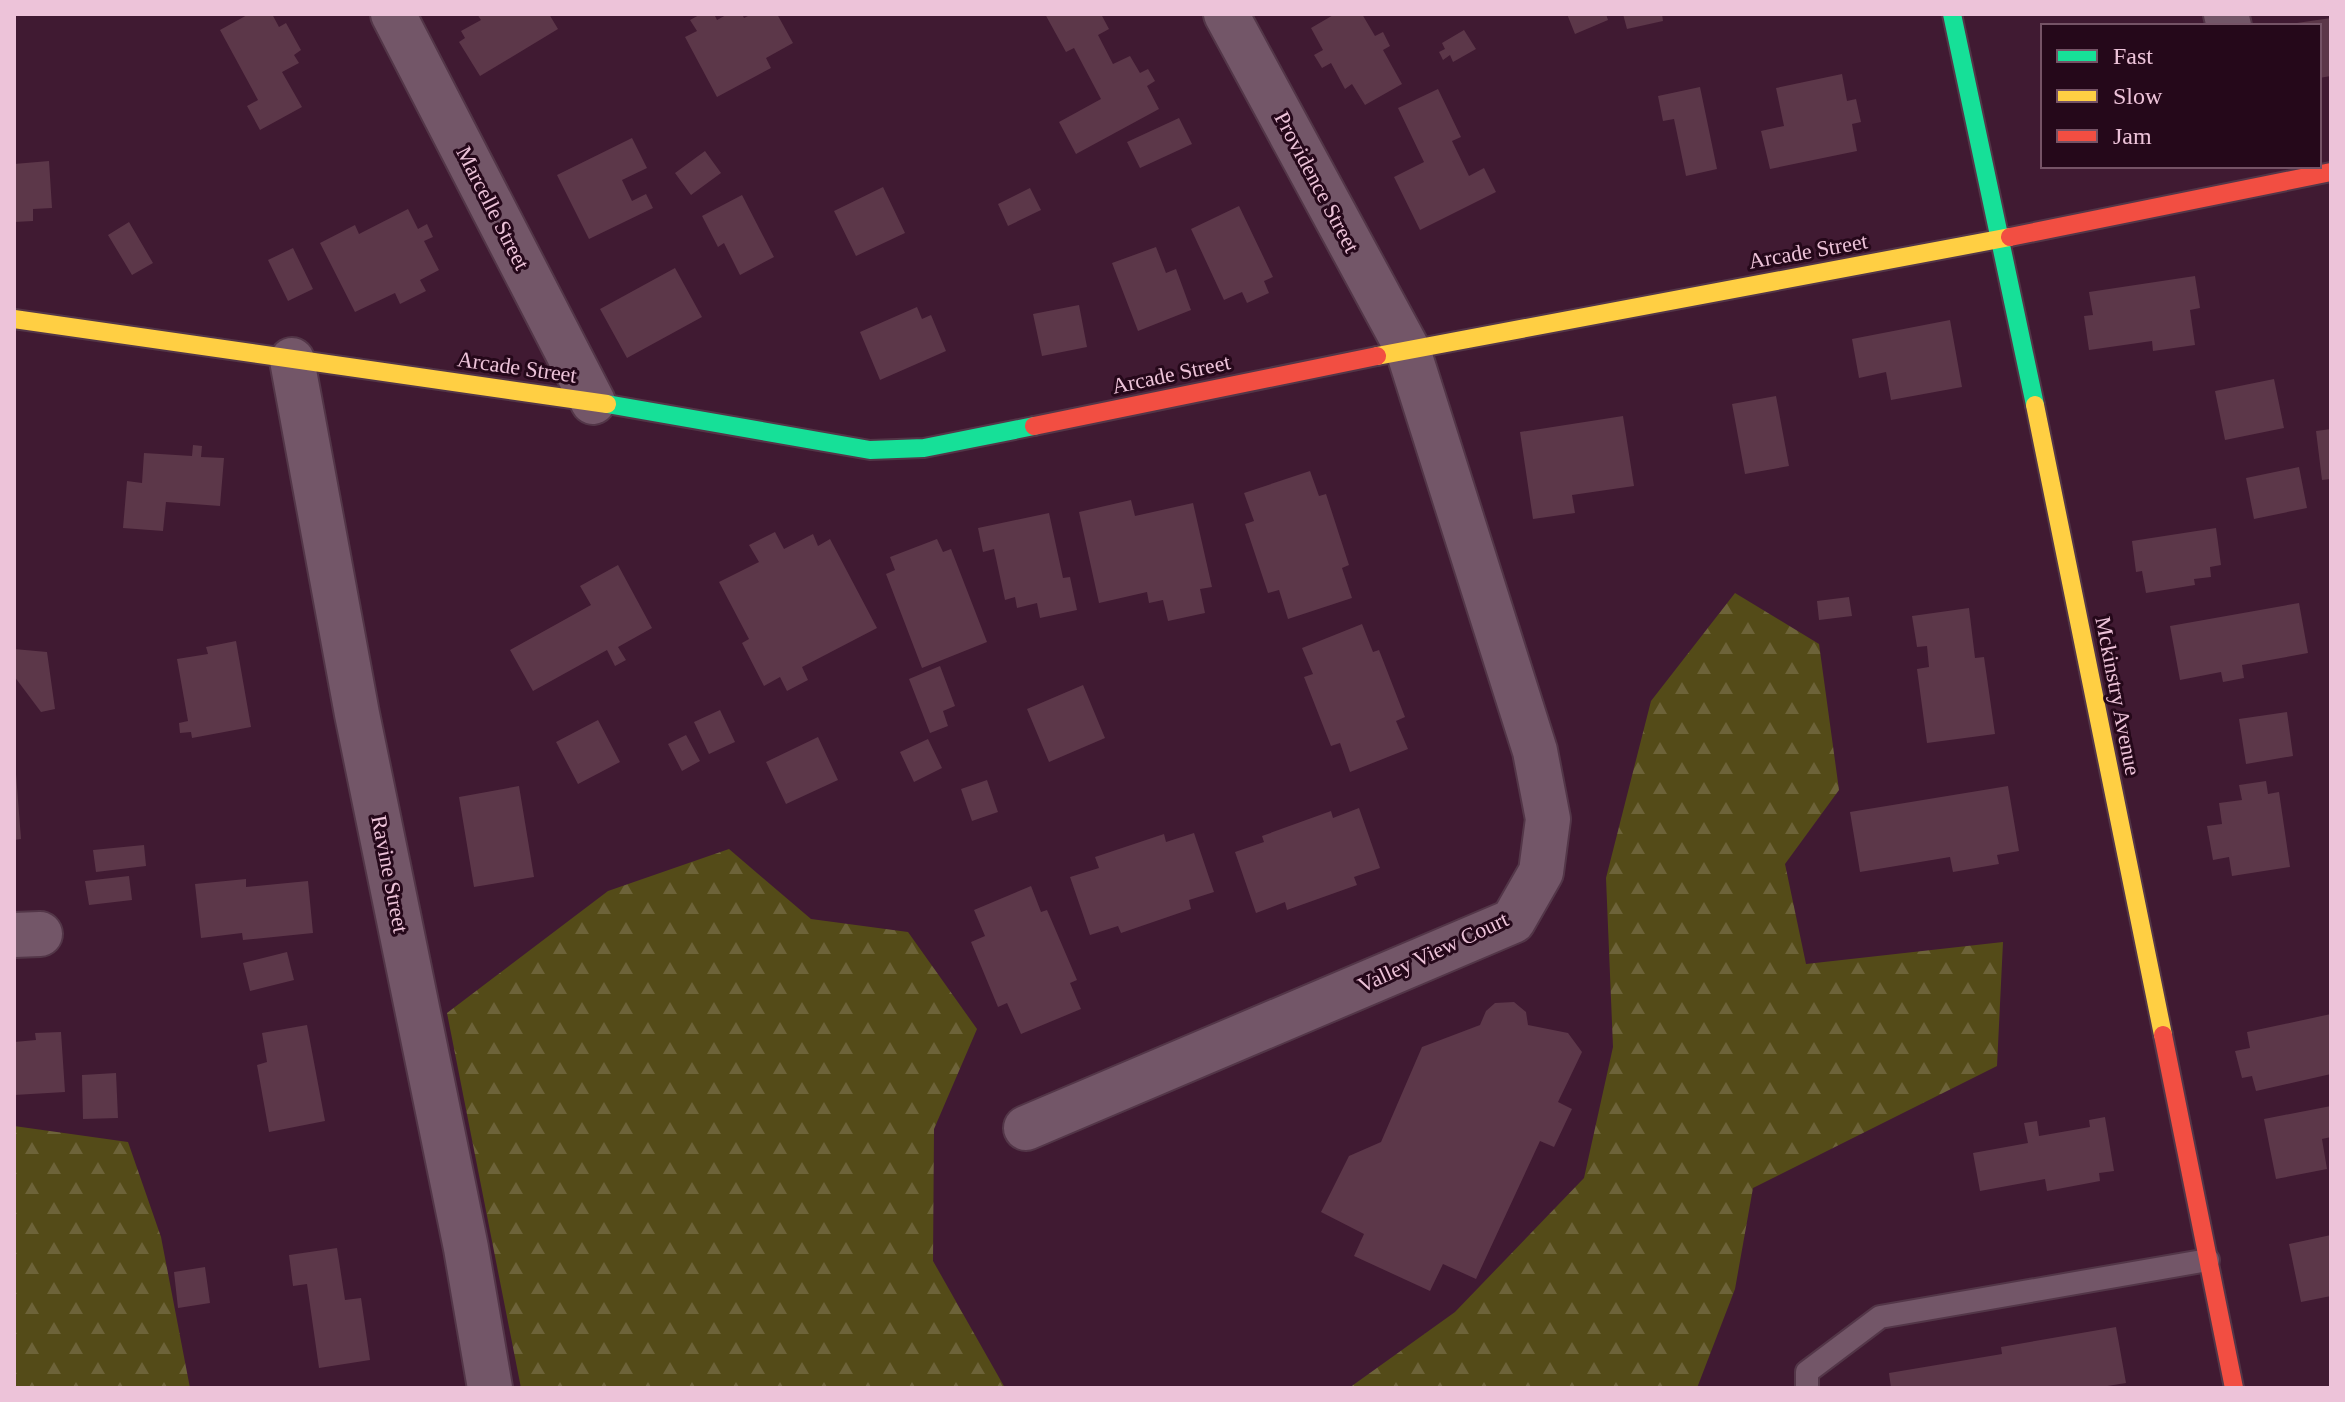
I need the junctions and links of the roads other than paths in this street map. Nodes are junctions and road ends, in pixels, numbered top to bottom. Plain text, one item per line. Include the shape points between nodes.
1 (393, 14) edge
2 (1226, 14) edge
3 (1952, 14) edge
4 (2331, 172) edge
5 (2262, 176) edge
6 (2002, 239) junction
7 (14, 319) edge
8 (1408, 350) junction
9 (292, 360) junction
10 (593, 402) junction
11 (1026, 1128) dead end
12 (2208, 1260) junction
13 (490, 1388) edge
14 (1807, 1388) edge
15 (2234, 1388) edge

1 - 10 street, Marcelle Street
2 - 8 street, Providence Street
3 - 6 street, Mckinstry Avenue
4 - 5 street, Arcade Street
5 - 6 street, Arcade Street
6 - 8 street, Arcade Street
6 - 12 street, Mckinstry Avenue
7 - 9 street, Arcade Street
8 - 10 street, Arcade Street via 924,448 870,450
8 - 11 street, Valley View Court via 1535,751 1548,819 1541,872 1513,921
9 - 10 street, Arcade Street
9 - 13 street, Ravine Street
12 - 14 lane via 1880,1317 1807,1372
12 - 15 street, Mckinstry Avenue

